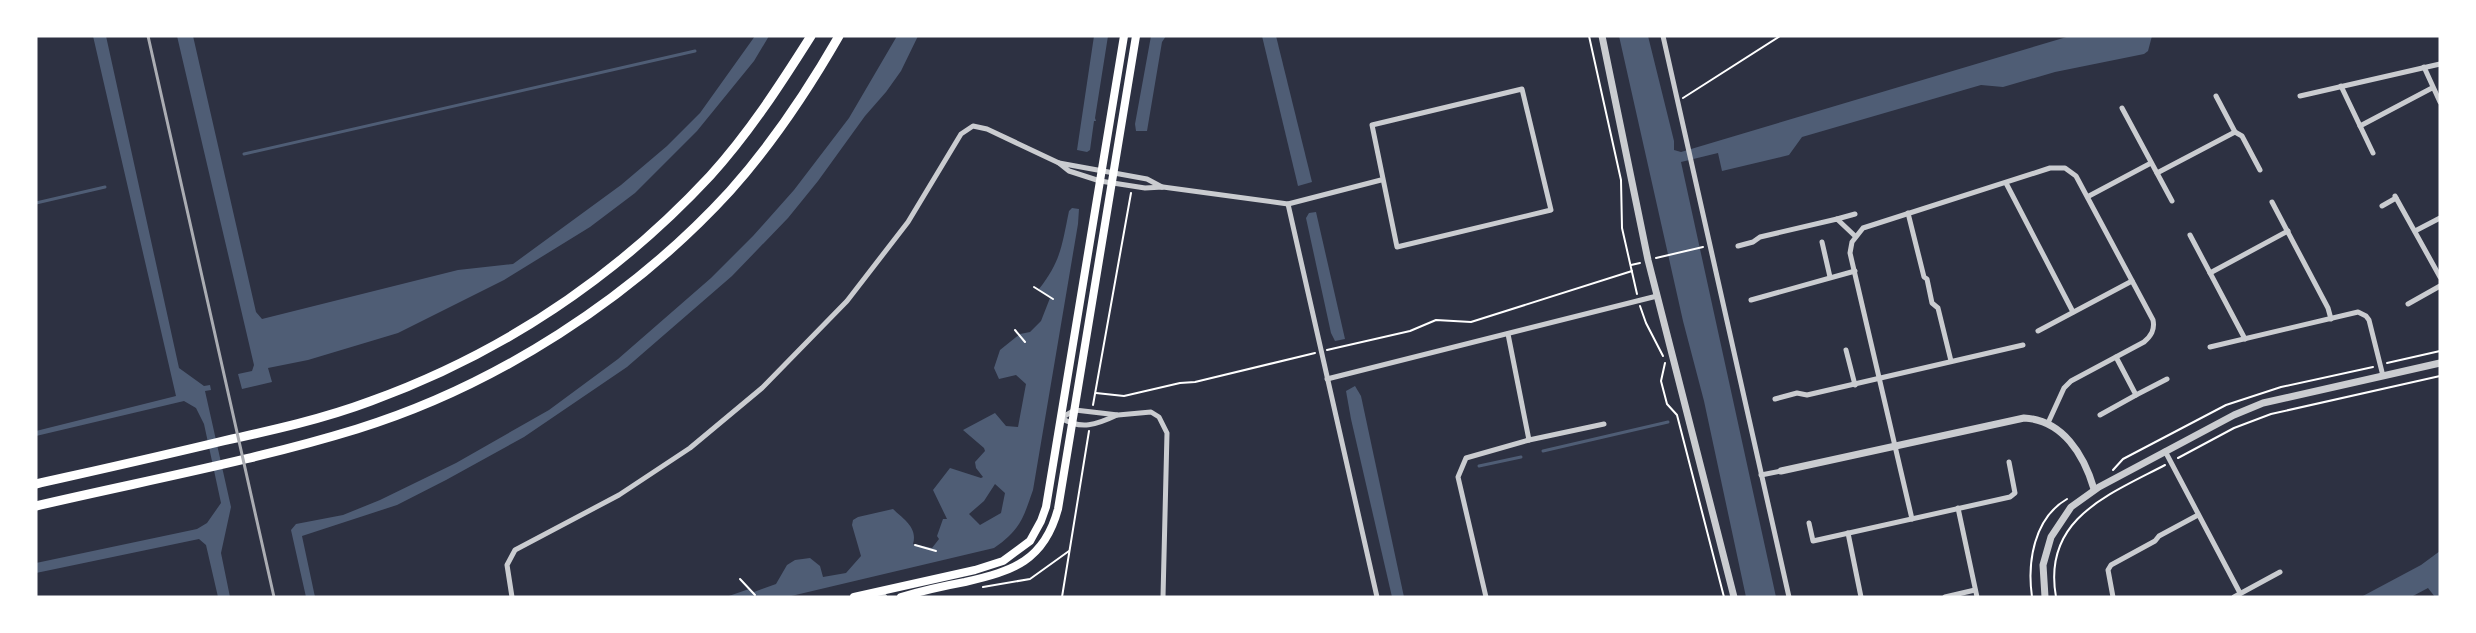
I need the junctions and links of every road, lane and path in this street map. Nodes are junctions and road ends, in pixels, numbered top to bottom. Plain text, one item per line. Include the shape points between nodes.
1 (811, 36) edge
2 (839, 36) edge
3 (1124, 36) edge
4 (1136, 36) edge
5 (1589, 36) edge
6 (1602, 36) edge
7 (1663, 36) edge
8 (1780, 36) edge
9 (2440, 64) edge
10 (2424, 67) junction
11 (2341, 86) junction
12 (2432, 88) junction
13 (2216, 96) dead end
14 (2300, 96) dead end
15 (1677, 102) junction
16 (2440, 102) edge
17 (2122, 108) dead end
18 (2360, 126) junction
19 (2235, 132) junction
20 (2373, 153) dead end
21 (1059, 163) junction
22 (2151, 163) junction
23 (1102, 170) junction
24 (2260, 170) dead end
25 (1114, 172) junction
26 (2156, 173) junction
27 (1382, 180) junction
28 (1100, 182) junction
29 (2006, 182) junction
30 (1112, 183) junction
31 (1132, 186) junction
32 (1163, 187) junction
33 (2088, 196) junction
34 (2172, 201) dead end
35 (2272, 202) dead end
36 (1288, 204) junction
37 (2382, 206) dead end
38 (1908, 213) junction
39 (1855, 214) dead end
40 (2440, 218) edge
41 (1837, 219) junction
42 (2288, 231) junction
43 (2414, 231) junction
44 (2190, 235) dead end
45 (1855, 236) junction
46 (1822, 242) dead end
47 (1738, 246) dead end
48 (1704, 247) dead end
49 (1663, 257) dead end
50 (1632, 271) junction
51 (1854, 271) junction
52 (2210, 274) junction
53 (2440, 277) edge
54 (1830, 278) junction
55 (2132, 280) junction
56 (2440, 286) edge
57 (1034, 287) dead end
58 (1657, 296) junction
59 (1053, 299) dead end
60 (1639, 300) junction
61 (1750, 300) dead end
62 (2408, 304) dead end
63 (2073, 312) junction
64 (2332, 319) junction
65 (1015, 330) dead end
66 (2038, 331) dead end
67 (1508, 334) junction
68 (2245, 339) junction
69 (1025, 342) dead end
70 (2023, 345) dead end
71 (2210, 347) dead end
72 (1846, 350) dead end
73 (1320, 351) junction
74 (2116, 357) junction
75 (1951, 361) junction
76 (2440, 363) edge
77 (2384, 376) junction
78 (2440, 376) edge
79 (2167, 378) dead end
80 (1327, 379) junction
81 (1879, 379) junction
82 (1854, 385) junction
83 (2136, 395) junction
84 (1775, 399) dead end
85 (1074, 410) junction
86 (1118, 415) junction
87 (2100, 415) dead end
88 (1060, 418) junction
89 (2048, 423) junction
90 (1072, 424) junction
91 (1604, 424) dead end
92 (1529, 440) junction
93 (1895, 446) junction
94 (1087, 448) dead end
95 (2165, 451) junction
96 (2009, 462) dead end
97 (2170, 462) junction
98 (1781, 471) joint
99 (1761, 475) junction
100 (36, 484) edge
101 (2094, 489) junction
102 (2056, 505) dead end
103 (36, 506) edge
104 (1958, 508) junction
105 (2198, 515) junction
106 (1912, 519) junction
107 (1809, 523) dead end
108 (1848, 533) junction
109 (915, 545) dead end
110 (936, 551) dead end
111 (2280, 572) dead end
112 (740, 579) dead end
113 (1975, 590) junction
114 (2240, 593) junction
115 (754, 595) dead end
116 (881, 595) edge
117 (512, 597) edge
118 (854, 597) edge
119 (900, 597) edge
120 (1062, 597) edge
121 (1163, 597) edge
122 (1377, 597) edge
123 (1486, 597) edge
124 (1724, 597) edge
125 (1734, 597) edge
126 (1789, 597) edge
127 (1861, 597) edge
128 (1946, 597) edge
129 (1977, 597) edge
130 (2032, 597) edge
131 (2044, 597) edge
132 (2056, 597) edge
133 (2113, 597) edge
134 (2234, 597) edge

1 - 100 main road via 745,134 710,175 639,245 592,283 512,336 430,378 370,401 268,431
2 - 103 main road via 818,72 745,172 668,251 571,326 483,377 358,429
3 - 23 main road
4 - 25 main road
5 - 50 path via 1621,180 1622,228
6 - 58 street
7 - 15 street
8 - 15 path
9 - 10 street
10 - 11 street
10 - 12 street
11 - 14 street
11 - 18 street
12 - 16 street
12 - 18 street
13 - 19 street
15 - 99 street
17 - 22 street
18 - 20 street
19 - 24 street via 2242,136
19 - 26 street
21 - 23 street
21 - 28 street via 1069,171
21 - 117 street via 987,129 972,126 961,134 908,222 847,301 762,388 695,445 619,495 515,550 507,565
22 - 26 street
22 - 33 street
23 - 25 street
23 - 28 main road
25 - 30 main road
25 - 32 street via 1147,179
26 - 34 street
27 - 27 street via 1372,125 1522,88 1551,210 1397,247
27 - 36 street
28 - 30 street
28 - 88 main road
29 - 33 street via 2045,169 2061,168 2076,176
29 - 38 street
29 - 63 street
30 - 31 street
30 - 85 main road
31 - 32 street
31 - 73 path via 1096,393 1124,396
32 - 36 street
33 - 55 street
35 - 42 street
36 - 73 street
37 - 43 street via 2396,197
38 - 45 street via 1867,227
38 - 75 street
39 - 41 street
40 - 43 street
41 - 45 street
41 - 47 street via 1760,237
42 - 52 street
42 - 64 street
43 - 53 street
44 - 52 street
45 - 51 street via 1850,250
46 - 54 street
48 - 49 path
50 - 60 path
50 - 73 path via 1471,322 1436,320 1410,331
51 - 54 street
51 - 81 street
52 - 68 street
54 - 61 street
55 - 63 street
55 - 74 street via 2153,320 2154,330 2146,340
56 - 62 street
57 - 59 path
58 - 60 street
58 - 125 street
60 - 67 street
60 - 124 path via 1646,323 1665,360 1661,381 1667,404 1677,415
63 - 66 street
64 - 68 street
64 - 77 street via 2358,312 2366,316 2372,326
65 - 69 path
67 - 80 street
67 - 92 street
68 - 71 street
70 - 75 street
72 - 82 street
73 - 80 street
74 - 83 street
74 - 89 street via 2067,384
75 - 81 street
76 - 77 street
77 - 95 street via 2263,403
78 - 97 path via 2271,414 2234,428
79 - 83 street
80 - 122 street
81 - 82 street
81 - 93 street
82 - 84 street
83 - 87 street
85 - 86 street
85 - 88 street
85 - 90 main road
86 - 90 street via 1090,426
86 - 121 street via 1152,412 1159,417 1167,433
88 - 90 street
88 - 116 main road via 1046,507 1036,531 1025,545 992,566
89 - 93 street via 2032,418 2014,419
89 - 101 street via 2069,439
90 - 119 main road via 1056,517 1034,555 1003,572
91 - 92 street
92 - 123 street via 1466,458 1458,477
93 - 98 street
93 - 106 street
94 - 120 path
95 - 97 street
95 - 101 street
96 - 104 street via 2015,493 2010,497
97 - 105 street
97 - 132 path via 2096,502 2074,522 2057,553
98 - 99 street
99 - 126 street
101 - 131 street via 2071,507 2051,537 2043,565
102 - 130 path via 2043,524 2034,547
104 - 106 street
104 - 113 street
105 - 114 street
105 - 133 street via 2110,565
106 - 108 street
107 - 108 street via 1813,541
108 - 127 street
109 - 110 path
111 - 114 street
112 - 115 path
113 - 128 street
113 - 129 street
114 - 134 street
116 - 118 main road

